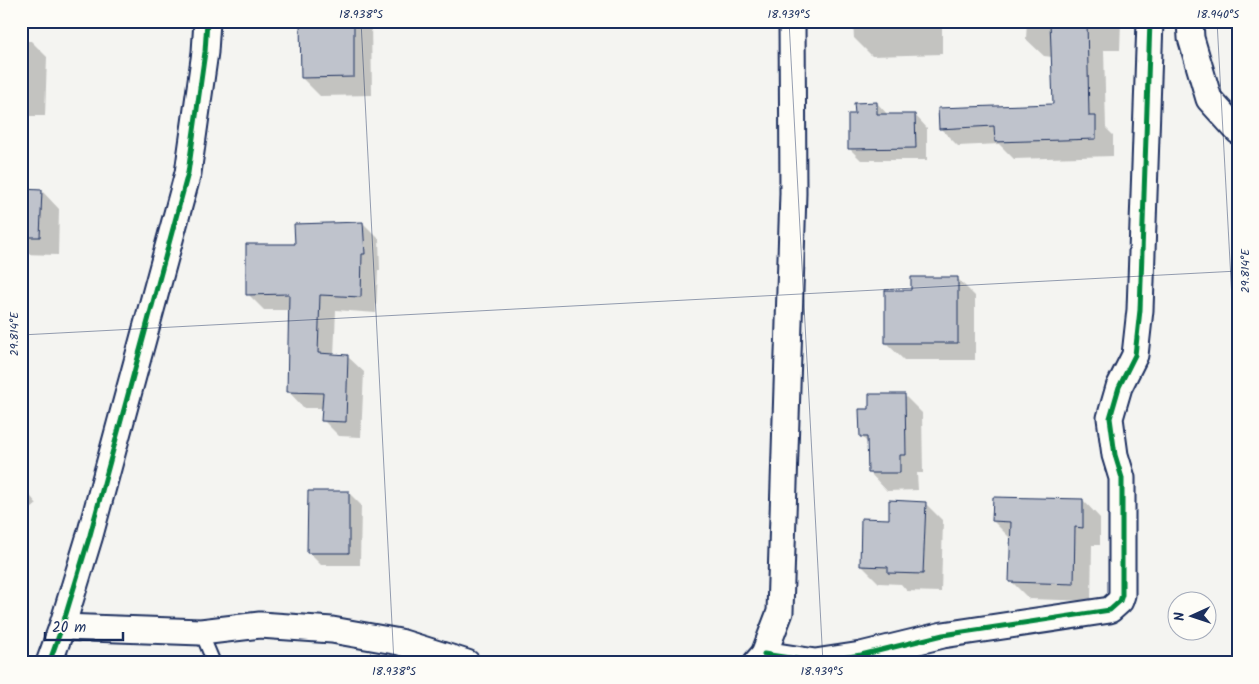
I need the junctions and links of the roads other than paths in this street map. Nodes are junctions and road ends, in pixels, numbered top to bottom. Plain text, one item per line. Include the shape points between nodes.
1 (206, 21) edge
2 (792, 21) edge
3 (1150, 21) edge
4 (1190, 21) edge
5 (1238, 131) edge
6 (62, 627) junction
7 (201, 632) junction
8 (760, 659) edge
9 (49, 663) edge
10 (214, 663) edge
11 (467, 663) edge

1 - 6 street via 205,52 188,172
2 - 8 street via 793,193 780,612
3 - 8 street via 1140,310 1135,355 1119,388 1110,418 1122,478 1120,602 1110,610 943,635 861,655 815,662
4 - 5 street via 1191,38 1209,99
6 - 7 street
6 - 9 street
7 - 10 lane
7 - 11 street via 260,625 332,630 400,642

